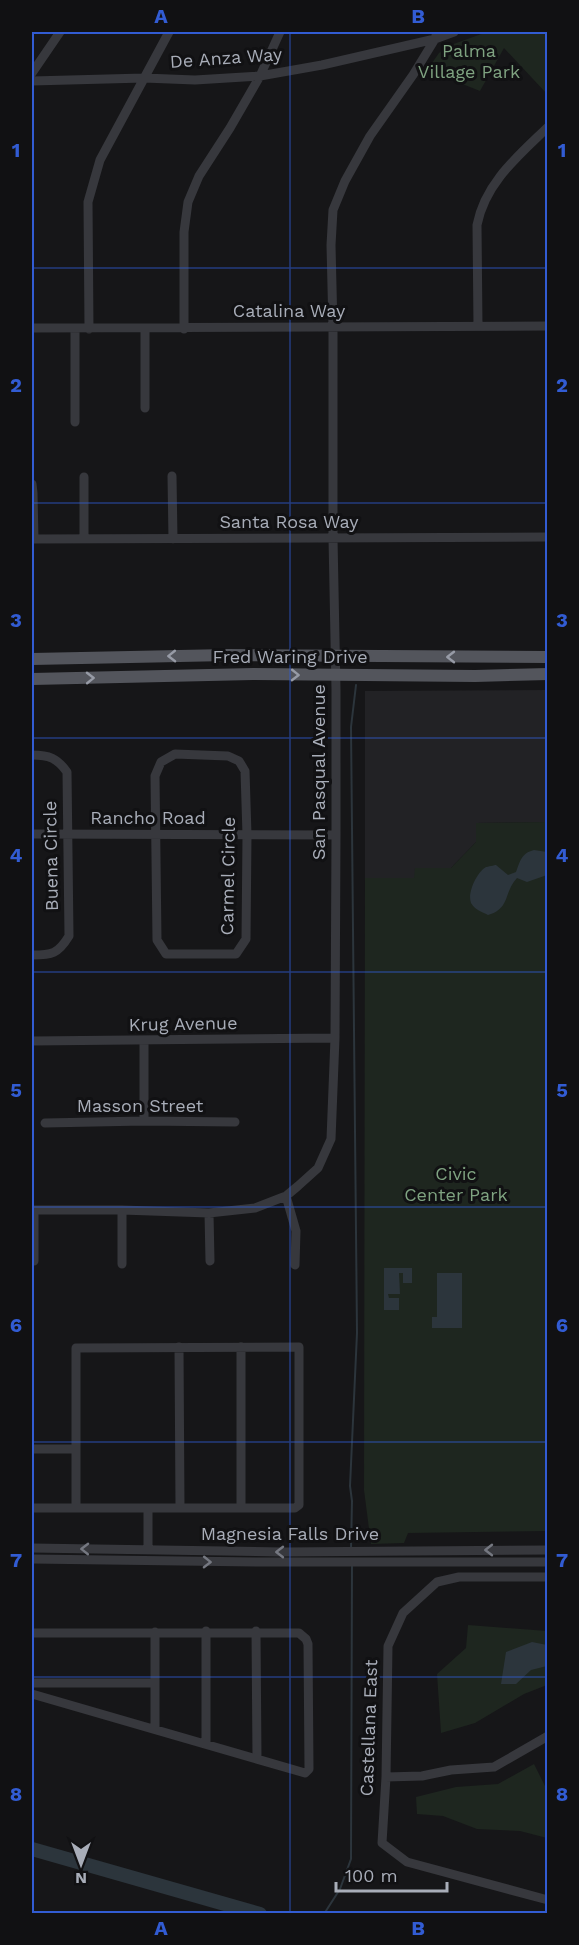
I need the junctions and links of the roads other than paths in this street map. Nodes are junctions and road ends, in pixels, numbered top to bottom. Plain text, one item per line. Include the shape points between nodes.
1 (60, 32) edge
2 (169, 32) edge
3 (280, 32) edge
4 (454, 32) edge
5 (436, 35) edge
6 (32, 73) edge
7 (260, 76) junction
8 (144, 78) junction
9 (32, 81) edge
10 (548, 127) edge
11 (478, 326) junction
12 (548, 326) edge
13 (32, 328) edge
14 (75, 328) junction
15 (89, 328) junction
16 (146, 328) junction
17 (333, 328) junction
18 (184, 329) junction
19 (145, 408) dead end
20 (75, 422) dead end
21 (172, 476) dead end
22 (84, 477) dead end
23 (32, 484) edge
24 (548, 537) edge
25 (84, 538) junction
26 (333, 538) junction
27 (33, 539) edge
28 (173, 539) junction
29 (335, 656) junction
30 (548, 657) edge
31 (32, 659) edge
32 (548, 674) edge
33 (336, 675) junction
34 (32, 679) edge
35 (32, 755) edge
36 (32, 834) edge
37 (68, 834) junction
38 (156, 835) junction
39 (247, 835) junction
40 (336, 835) junction
41 (32, 955) edge
42 (336, 1038) junction
43 (32, 1041) edge
44 (144, 1041) junction
45 (144, 1121) junction
46 (236, 1122) dead end
47 (45, 1123) dead end
48 (286, 1196) junction
49 (33, 1210) edge
50 (122, 1210) junction
51 (209, 1212) junction
52 (34, 1261) dead end
53 (210, 1261) dead end
54 (122, 1264) dead end
55 (295, 1264) dead end
56 (179, 1347) junction
57 (241, 1347) junction
58 (32, 1449) edge
59 (76, 1449) junction
60 (241, 1507) junction
61 (32, 1508) edge
62 (76, 1508) junction
63 (148, 1508) junction
64 (180, 1508) junction
65 (32, 1548) edge
66 (148, 1550) junction
67 (417, 1550) junction
68 (548, 1550) edge
69 (32, 1559) edge
70 (370, 1562) junction
71 (548, 1562) edge
72 (548, 1577) edge
73 (155, 1632) junction
74 (206, 1632) junction
75 (256, 1632) junction
76 (32, 1633) edge
77 (32, 1683) edge
78 (155, 1683) junction
79 (32, 1694) edge
80 (155, 1729) junction
81 (548, 1736) edge
82 (206, 1744) junction
83 (257, 1759) junction
84 (386, 1778) junction
85 (548, 1900) edge

1 - 6 street
2 - 8 street
3 - 7 street
4 - 5 street, De Anza Way
5 - 7 street, De Anza Way
5 - 17 street, San Pasqual Avenue via 370,136 333,210
7 - 8 street, De Anza Way
7 - 18 street via 199,176 188,202 184,231
8 - 9 street, De Anza Way
8 - 15 street via 100,160 88,202
10 - 11 street via 507,166 479,212
11 - 12 street, Catalina Way
11 - 17 street, Catalina Way
13 - 14 street, Catalina Way
14 - 15 street, Catalina Way
14 - 20 street
15 - 16 street, Catalina Way
16 - 18 street, Catalina Way
16 - 19 street
17 - 18 street, Catalina Way
17 - 26 street, San Pasqual Avenue
21 - 28 street
22 - 25 street
23 - 27 street
24 - 26 street, Santa Rosa Way
25 - 27 street, Santa Rosa Way
25 - 28 street, Santa Rosa Way
26 - 28 street, Santa Rosa Way
26 - 29 street, San Pasqual Avenue
30 -> 29 main road, Fred Waring Drive
29 -> 31 main road, Fred Waring Drive
29 - 33 street, San Pasqual Avenue
32 - 33 main road, Fred Waring Drive
34 -> 33 main road, Fred Waring Drive
33 - 40 street, San Pasqual Avenue
35 - 37 street, Buena Circle via 47,755 60,761 67,772
36 - 37 street, Rancho Road
37 - 38 street, Rancho Road
37 - 41 street, Buena Circle via 69,936 61,948 49,955
38 - 39 street, Rancho Road
38 - 39 street, Carmel Circle via 155,776 161,762 175,754 228,756 238,760 245,771
38 - 39 street, Carmel Circle via 157,940 166,954 200,955 236,954 246,939
39 - 40 street, Rancho Road
40 - 42 street, San Pasqual Avenue
42 - 44 street, Krug Avenue
42 - 48 street, San Pasqual Avenue via 331,1139 318,1168
43 - 44 street, Krug Avenue
44 - 45 street
45 - 46 street, Masson Street
45 - 47 street, Masson Street
48 - 51 street, San Pasqual Avenue via 255,1208
48 - 55 street via 296,1231
49 - 50 street, San Pasqual Avenue
49 - 52 street
50 - 51 street, San Pasqual Avenue
50 - 54 street
51 - 53 street
56 - 57 street
56 - 59 street via 76,1348
56 - 64 street
57 - 60 street
57 - 60 street via 299,1347 299,1506
58 - 59 street
59 - 62 street
60 - 64 street
61 - 62 street
62 - 63 street
63 - 64 street
63 - 66 street
66 -> 65 street, Magnesia Falls Drive
67 -> 66 street, Magnesia Falls Drive
68 -> 67 street, Magnesia Falls Drive
67 - 70 street
69 -> 70 street, Magnesia Falls Drive
70 - 71 street, Magnesia Falls Drive
72 - 84 street, Castellana East via 459,1577 437,1582 403,1613 388,1646
73 - 74 street
73 - 76 street
73 - 78 street
74 - 75 street
74 - 82 street
75 - 83 street
75 - 83 street via 299,1633 308,1644 309,1769 305,1773
77 - 78 street
78 - 80 street
79 - 80 street
80 - 82 street
81 - 84 street via 494,1767
82 - 83 street
84 - 85 street, Castellana East via 382,1843 407,1862

